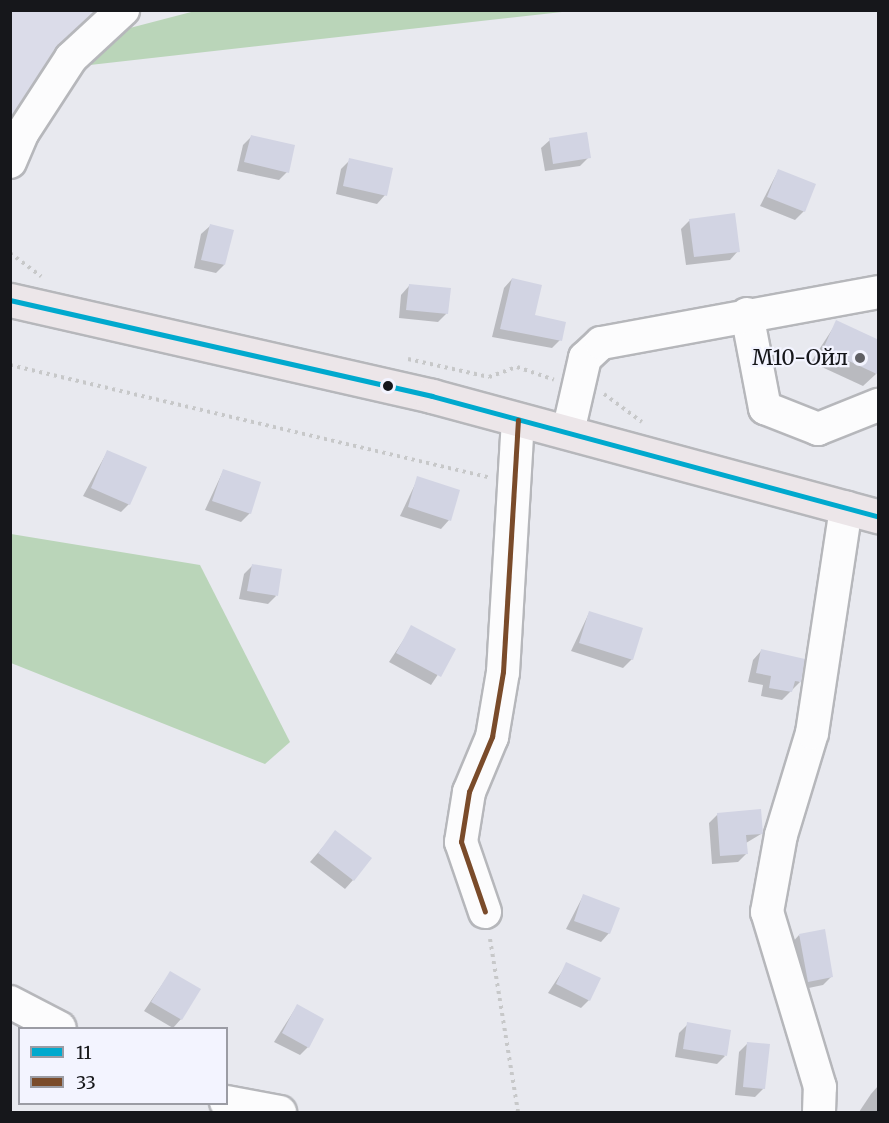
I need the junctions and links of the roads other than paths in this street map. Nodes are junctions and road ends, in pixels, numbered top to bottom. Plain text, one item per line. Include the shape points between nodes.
1 (123, 10) edge
2 (10, 162) edge
3 (879, 292) edge
4 (10, 300) edge
5 (747, 314) junction
6 (879, 405) edge
7 (518, 420) junction
8 (568, 432) junction
9 (846, 508) junction
10 (879, 516) edge
11 (485, 912) road end
12 (10, 1002) edge
13 (56, 1027) edge
14 (228, 1102) edge
15 (280, 1113) edge
16 (819, 1113) edge

1 - 2 street via 71,58 23,132
3 - 5 street
4 - 7 main road
5 - 6 street via 765,408 818,429
5 - 8 street via 601,343 585,358
7 - 8 main road
7 - 11 street via 503,672 492,737 469,792 461,842
8 - 9 main road
9 - 10 main road
9 - 16 street via 812,733 781,835 767,912 820,1087
12 - 13 street
14 - 15 street

